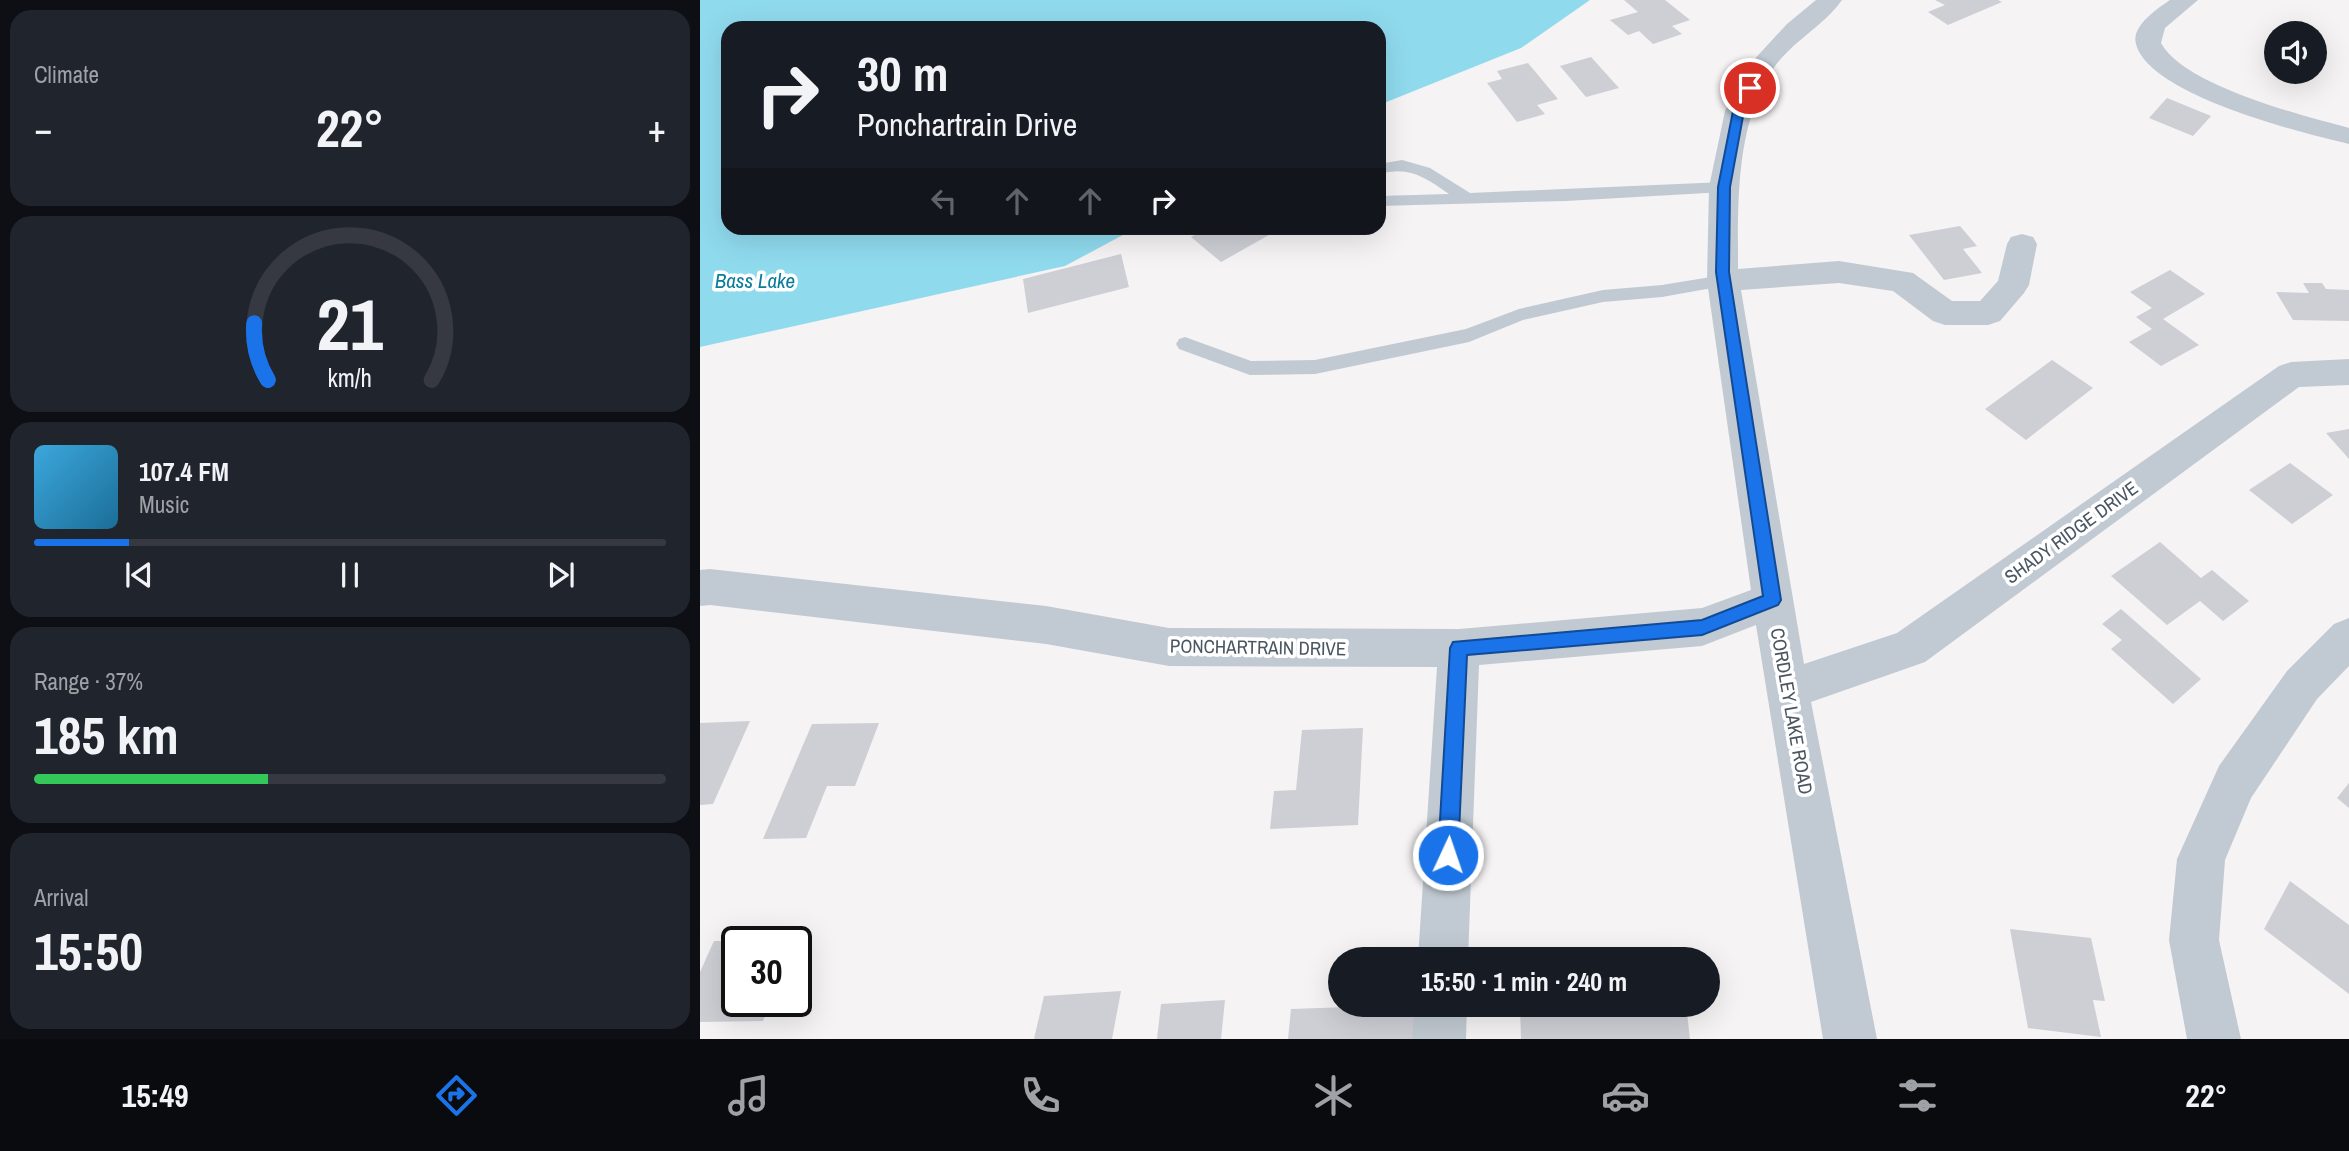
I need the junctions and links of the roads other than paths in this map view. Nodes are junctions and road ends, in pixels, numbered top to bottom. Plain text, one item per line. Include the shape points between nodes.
1 (1830, 0) edge
2 (2186, 0) edge
3 (2349, 136) edge
4 (1386, 166) edge
5 (1724, 187) junction
6 (1466, 198) junction
7 (1386, 201) edge
8 (2022, 244) dead end
9 (1723, 281) junction
10 (1185, 344) dead end
11 (2349, 372) edge
12 (700, 588) edge
13 (1772, 600) junction
14 (2349, 637) edge
15 (1459, 648) junction
16 (1787, 690) junction
17 (1444, 947) edge
18 (1440, 1017) edge
19 (1439, 1039) edge
20 (1850, 1039) edge
21 (2214, 1039) edge

1 - 5 street, CORDLEY LAKE ROAD via 1762,65 1738,111
2 - 3 street via 2153,24 2148,43 2161,62 2177,75 2264,112
4 - 6 lane via 1420,169
5 - 6 lane
5 - 9 street, CORDLEY LAKE ROAD
6 - 7 lane
8 - 9 street via 2013,285 1988,313 1945,313 1902,281 1839,272
9 - 10 lane via 1603,296 1520,315 1469,335 1315,367 1250,368
9 - 13 street, CORDLEY LAKE ROAD
11 - 16 street, SHADY RIDGE DRIVE via 2291,375 1910,648
12 - 15 street, PONCHARTRAIN DRIVE via 1046,625 1169,647
13 - 15 street, PONCHARTRAIN DRIVE via 1702,627
13 - 16 street, CORDLEY LAKE ROAD
14 - 21 street via 2302,685 2235,782 2201,859 2194,940
15 - 17 street
16 - 20 street, CORDLEY LAKE ROAD
18 - 19 street

